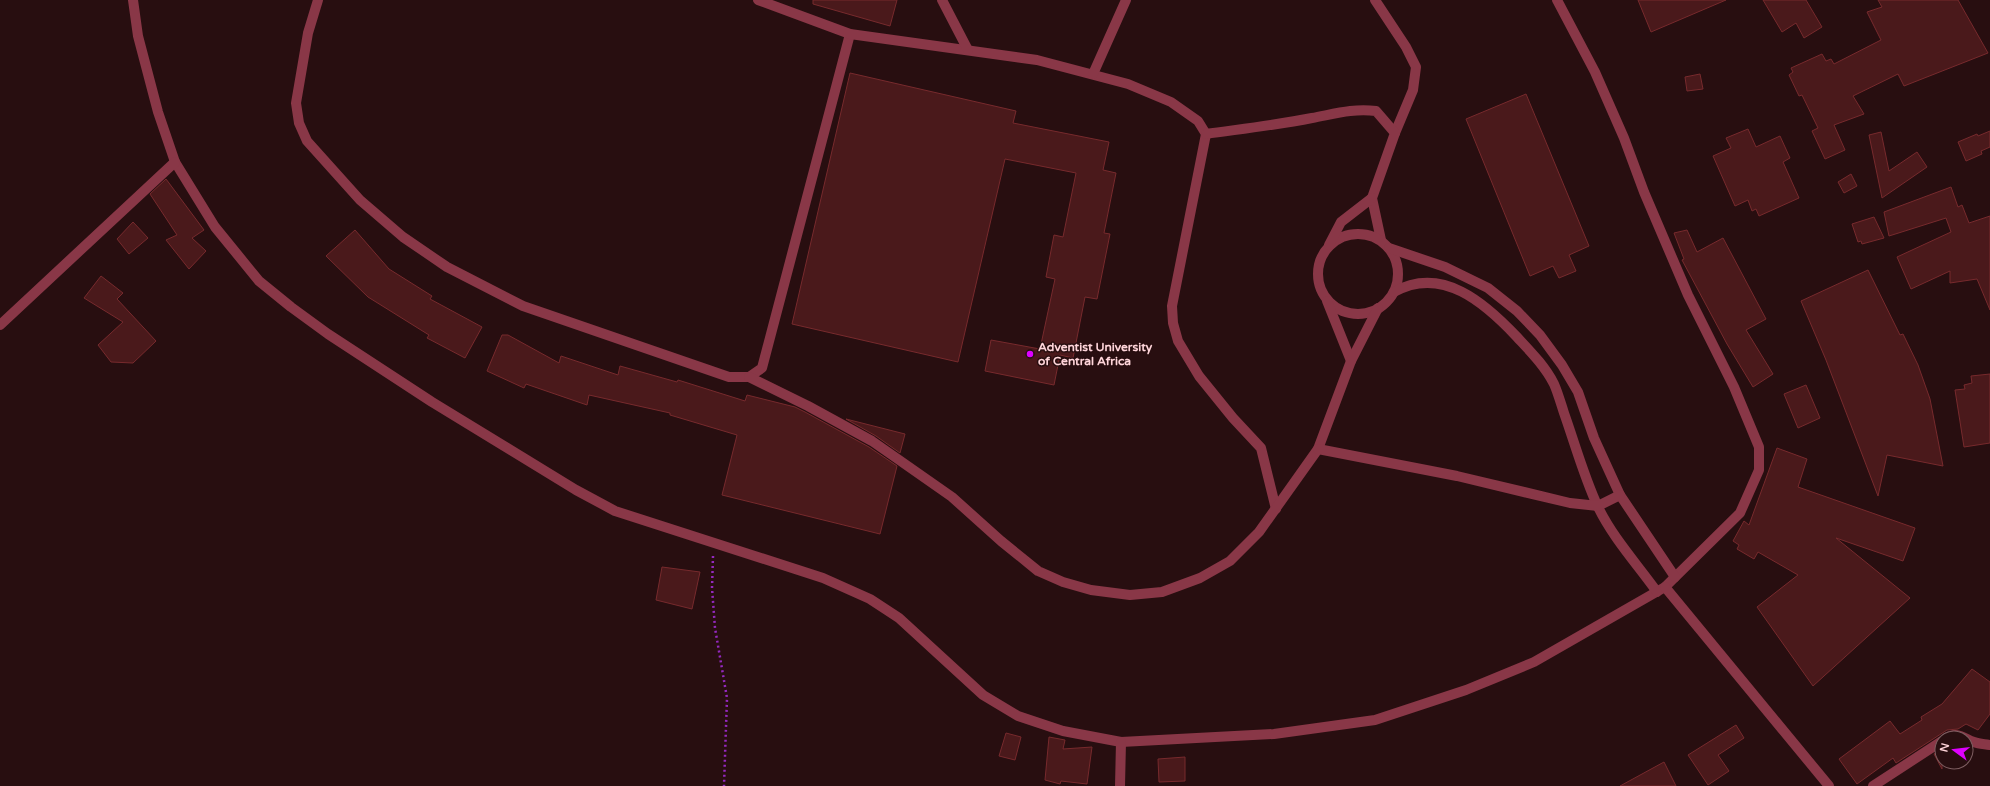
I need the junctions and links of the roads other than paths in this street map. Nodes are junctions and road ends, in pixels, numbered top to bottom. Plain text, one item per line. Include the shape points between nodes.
1 (133, 0) edge
2 (318, 0) edge
3 (758, 0) edge
4 (942, 0) edge
5 (1126, 0) edge
6 (1375, 0) edge
7 (1558, 0) edge
8 (850, 34) junction
9 (968, 50) junction
10 (1093, 74) junction
11 (1395, 133) junction
12 (1206, 134) junction
13 (175, 162) junction
14 (1372, 198) junction
15 (1381, 240) junction
16 (1328, 246) junction
17 (1389, 248) junction
18 (1394, 292) junction
19 (1326, 299) junction
20 (1378, 308) junction
21 (0, 325) edge
22 (1351, 361) junction
23 (749, 377) junction
24 (1318, 449) junction
25 (1620, 496) junction
26 (1598, 506) junction
27 (1276, 509) junction
28 (1675, 577) junction
29 (1661, 589) junction
30 (1121, 742) junction
31 (1974, 742) edge
32 (1990, 745) edge
33 (1934, 746) edge
34 (1120, 786) edge
35 (1829, 786) edge
36 (1873, 786) edge

1 - 13 street via 138,36 158,112
2 - 23 street via 308,33 296,103 299,123 307,141 360,200 403,237 447,267 523,306 729,377
3 - 8 street
4 - 9 street
5 - 10 street
6 - 11 street via 1406,46 1416,67 1413,90
7 - 28 street via 1598,78 1688,295 1734,387 1759,447 1759,470 1740,513
8 - 9 street
8 - 23 street via 762,368
9 - 10 street via 1037,60
10 - 12 street via 1128,84 1171,102 1198,121
11 - 12 street via 1376,111 1360,109
11 - 14 street
12 - 27 street via 1172,306 1173,324 1178,341 1199,376 1261,448
13 - 21 street
13 - 30 street via 215,227 259,281 328,334 576,490 615,511 823,578 870,599 899,618 983,695 1018,716 1062,731
14 - 15 street
14 - 16 street via 1342,222
15 - 16 street via 1371,235 1348,234
15 - 17 street
16 - 19 street via 1318,266 1320,289
17 - 18 street via 1398,269
17 - 25 street via 1446,267 1488,288 1517,311 1540,335 1578,392 1594,438
18 - 20 street
18 - 26 street via 1418,283 1452,287 1496,314 1529,349 1554,384
19 - 20 street via 1335,307 1356,314 1368,313
19 - 22 street
20 - 22 street
22 - 24 street
23 - 27 street via 872,441 952,497 1038,571 1091,590 1130,595 1162,592 1200,578 1230,560 1259,532
24 - 26 street via 1457,476 1570,503
24 - 27 street
25 - 26 street
25 - 28 street
26 - 29 street via 1609,527
28 - 29 street
29 - 30 street via 1534,662 1466,690 1375,720 1274,734
29 - 35 street
30 - 34 street
31 - 32 street
33 - 36 street

